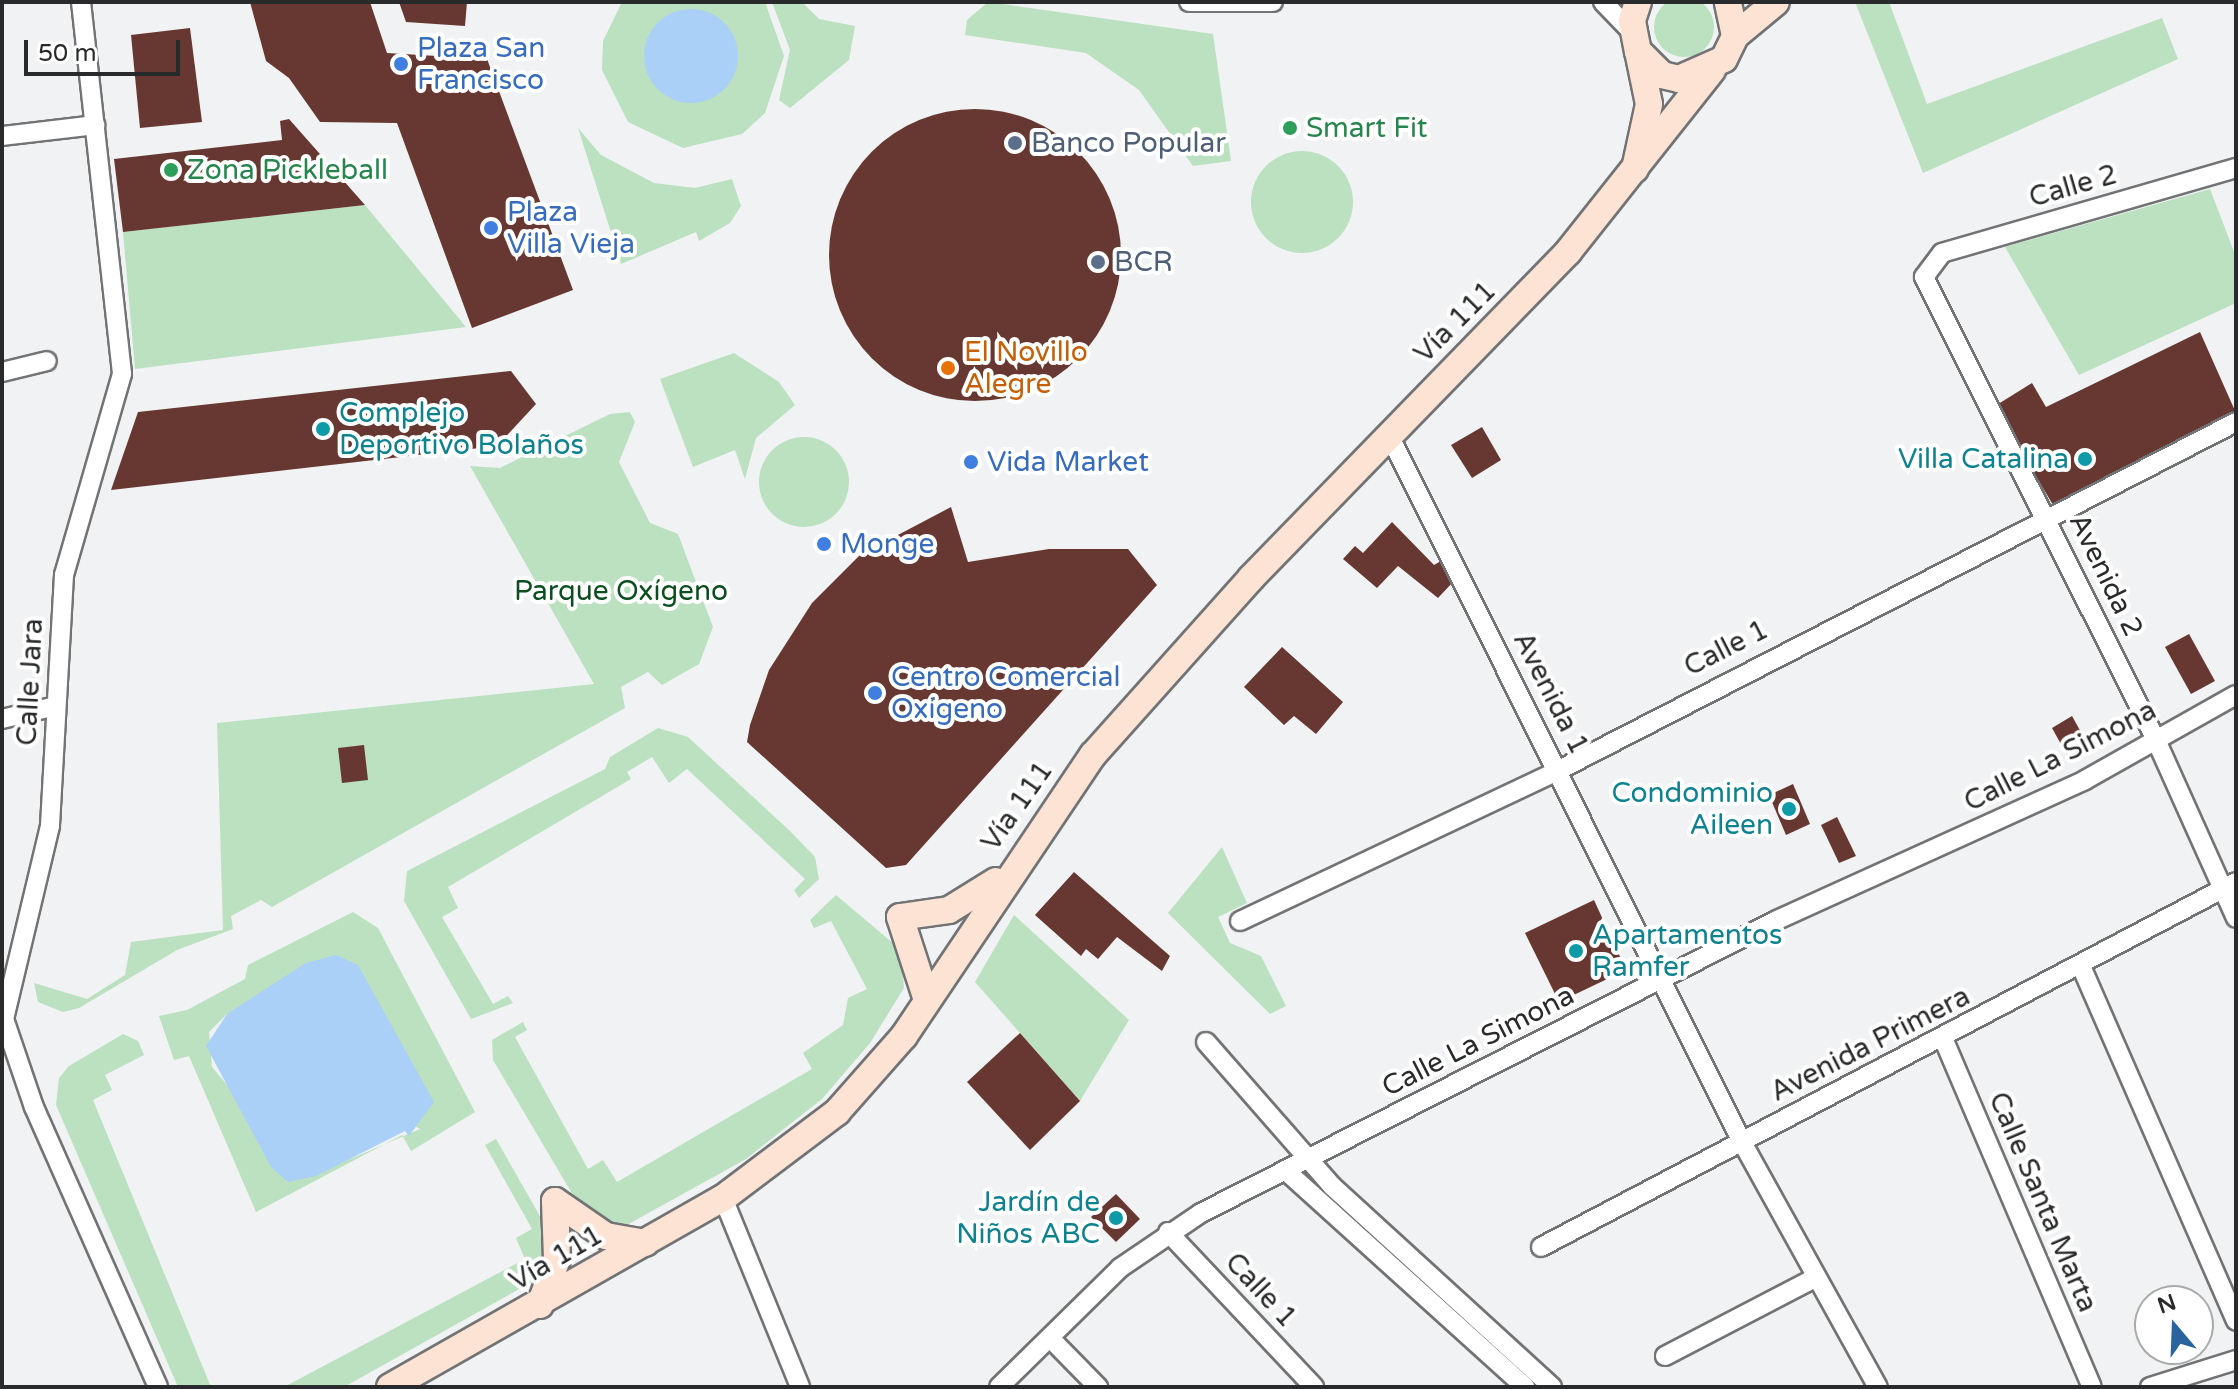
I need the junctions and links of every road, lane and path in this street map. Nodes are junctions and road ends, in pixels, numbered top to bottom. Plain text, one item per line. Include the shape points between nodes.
1 (81, 2) edge
2 (1189, 2) edge
3 (1273, 2) edge
4 (1603, 2) edge
5 (1638, 2) edge
6 (1728, 2) edge
7 (1776, 2) edge
8 (1735, 36) junction
9 (1635, 42) junction
10 (1712, 70) junction
11 (95, 125) junction
12 (2, 136) edge
13 (2236, 168) edge
14 (1634, 173) junction
15 (1929, 263) joint
16 (47, 361) dead end
17 (2, 372) edge
18 (2236, 422) edge
19 (1389, 435) junction
20 (2047, 519) junction
21 (2236, 695) edge
22 (52, 707) junction
23 (2, 719) edge
24 (2156, 740) junction
25 (1559, 770) junction
26 (1011, 869) junction
27 (2230, 885) edge
28 (2236, 918) edge
29 (1240, 921) dead end
30 (2081, 966) junction
31 (1659, 979) junction
32 (927, 1000) junction
33 (1943, 1038) junction
34 (1206, 1042) dead end
35 (1742, 1142) junction
36 (1310, 1158) junction
37 (1285, 1170) junction
38 (723, 1198) junction
39 (1168, 1232) junction
40 (645, 1243) junction
41 (1541, 1247) dead end
42 (1815, 1278) junction
43 (540, 1305) junction
44 (2236, 1321) edge
45 (1050, 1338) junction
46 (1665, 1356) dead end
47 (2236, 1360) edge
48 (158, 1387) edge
49 (390, 1387) edge
50 (800, 1387) edge
51 (999, 1387) edge
52 (1098, 1387) edge
53 (1314, 1387) edge
54 (1525, 1387) edge
55 (1552, 1387) edge
56 (1878, 1387) edge
57 (2092, 1387) edge
58 (2150, 1387) edge

1 - 11 street, Calle Jara
2 - 3 street
4 - 9 street
5 - 9 main road
6 - 8 main road
7 - 8 main road
8 - 10 main road, Vía 111
9 - 10 main road via 1662,75
9 - 14 main road, Vía 111 via 1649,104
10 - 14 main road, Vía 111
11 - 12 street
11 - 22 street, Calle Jara via 122,374 71,539
13 - 15 street, Calle 2 via 1942,253
14 - 19 main road, Vía 111 via 1568,252
15 - 20 street, Avenida 2 via 1926,292
16 - 17 street
18 - 20 street, Calle 1
19 - 25 street, Avenida 1
19 - 26 main road, Vía 111 via 1153,685
20 - 24 street, Avenida 2
20 - 25 street, Calle 1
21 - 24 street, Calle La Simona
22 - 23 street
22 - 48 street, Calle Jara via 50,826 12,966 5,1028
24 - 27 street, Avenida 2
24 - 31 street, Calle La Simona
25 - 29 street, Calle 1
25 - 31 street, Avenida 1
26 - 32 main road, Vía 111
26 - 32 main road via 949,910 900,917
27 - 28 street, Avenida 2
27 - 30 street, Avenida Primera
30 - 33 street, Avenida Primera
30 - 44 street
31 - 35 street, Avenida 1
31 - 36 street, Calle La Simona
32 - 38 main road, Vía 111 via 837,1112
33 - 35 street, Avenida Primera
33 - 57 street, Calle Santa Marta
34 - 36 street
35 - 41 street, Avenida Primera
35 - 42 street, Avenida 1
36 - 37 street, Calle La Simona
36 - 55 street via 1449,1298
37 - 39 street, Calle La Simona
37 - 54 street
38 - 40 main road, Vía 111
38 - 50 street
39 - 45 street, Calle La Simona
39 - 53 street, Calle 1
40 - 43 main road, Vía 111
40 - 43 main road via 595,1230 555,1201 557,1259
42 - 46 street
42 - 56 street, Avenida 1
43 - 49 main road, Vía 111
45 - 51 street, Calle La Simona
45 - 52 street
47 - 58 street

